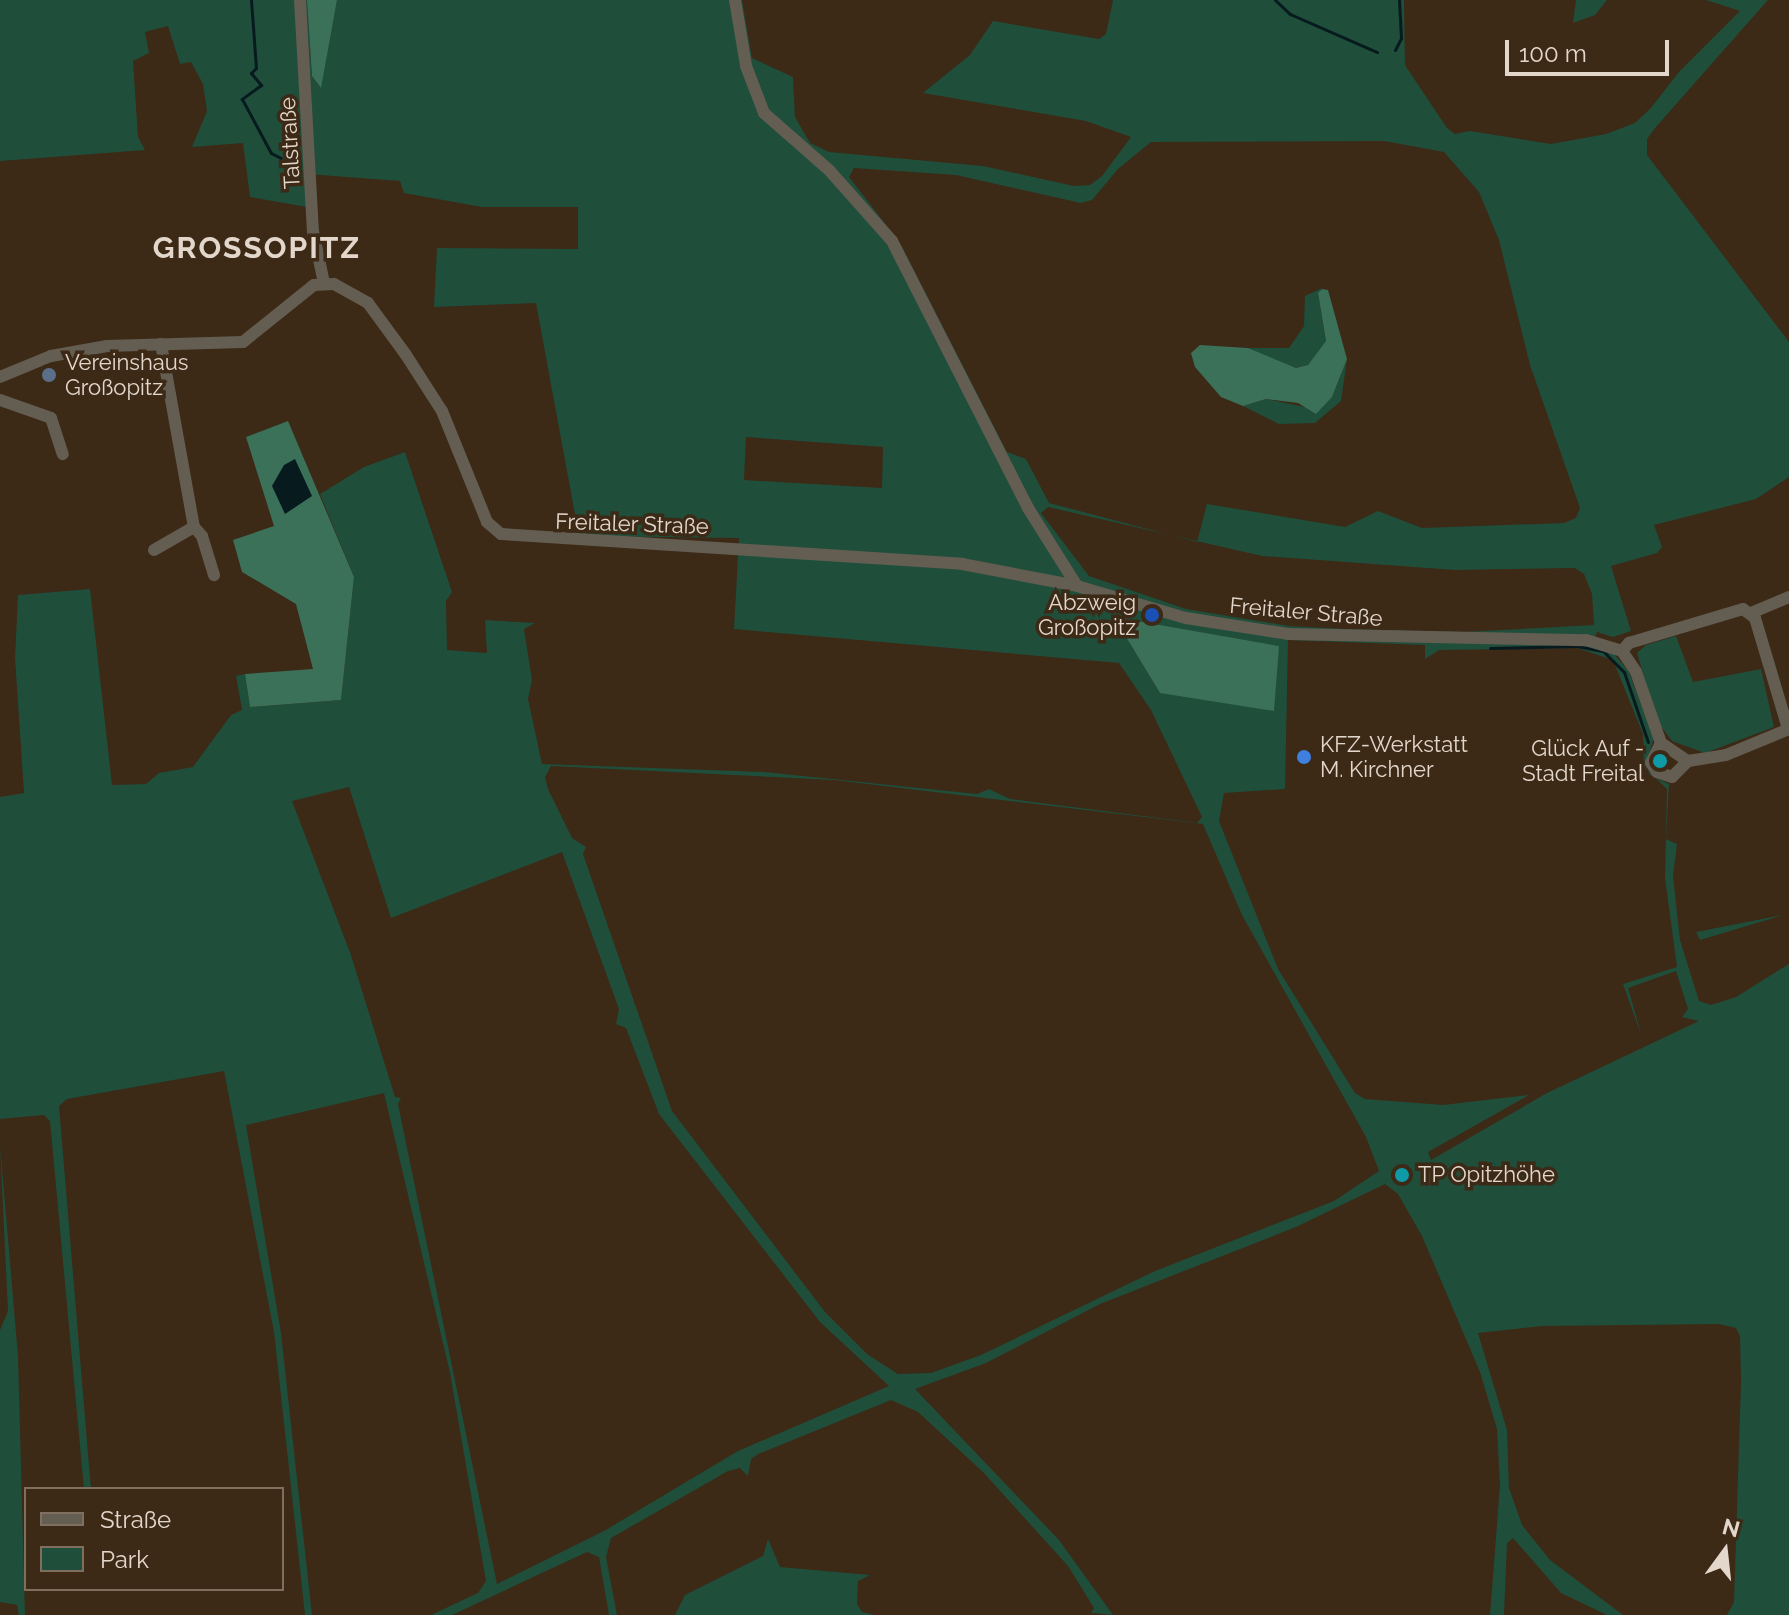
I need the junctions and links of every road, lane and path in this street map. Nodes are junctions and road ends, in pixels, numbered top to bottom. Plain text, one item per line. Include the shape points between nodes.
1 (300, 0) edge
2 (735, 0) edge
3 (324, 283) junction
4 (161, 344) junction
5 (0, 377) edge
6 (0, 400) edge
7 (63, 454) dead end
8 (194, 527) junction
9 (154, 550) dead end
10 (214, 575) dead end
11 (1077, 586) junction
12 (1789, 597) edge
13 (1751, 613) junction
14 (1622, 651) junction
15 (1788, 729) edge
16 (1661, 743) junction
17 (1688, 761) junction

1 - 3 street, Talstraße via 313,231
2 - 11 street via 746,66 764,113 829,170 892,241 1028,508
3 - 4 street via 306,291 253,339
3 - 11 street, Freitaler Straße via 351,291 380,318 442,411 487,522 501,534 962,564
4 - 5 street via 51,356
4 - 8 street
6 - 7 street via 51,418
8 - 9 street
8 - 10 street
11 - 14 street, Freitaler Straße via 1186,618 1288,634 1586,640
12 - 13 street
13 - 14 street via 1743,609 1629,643
13 - 15 street
14 - 16 street via 1636,672
15 - 17 street via 1713,759
16 - 17 street
16 - 17 street via 1651,763 1657,772 1672,777

